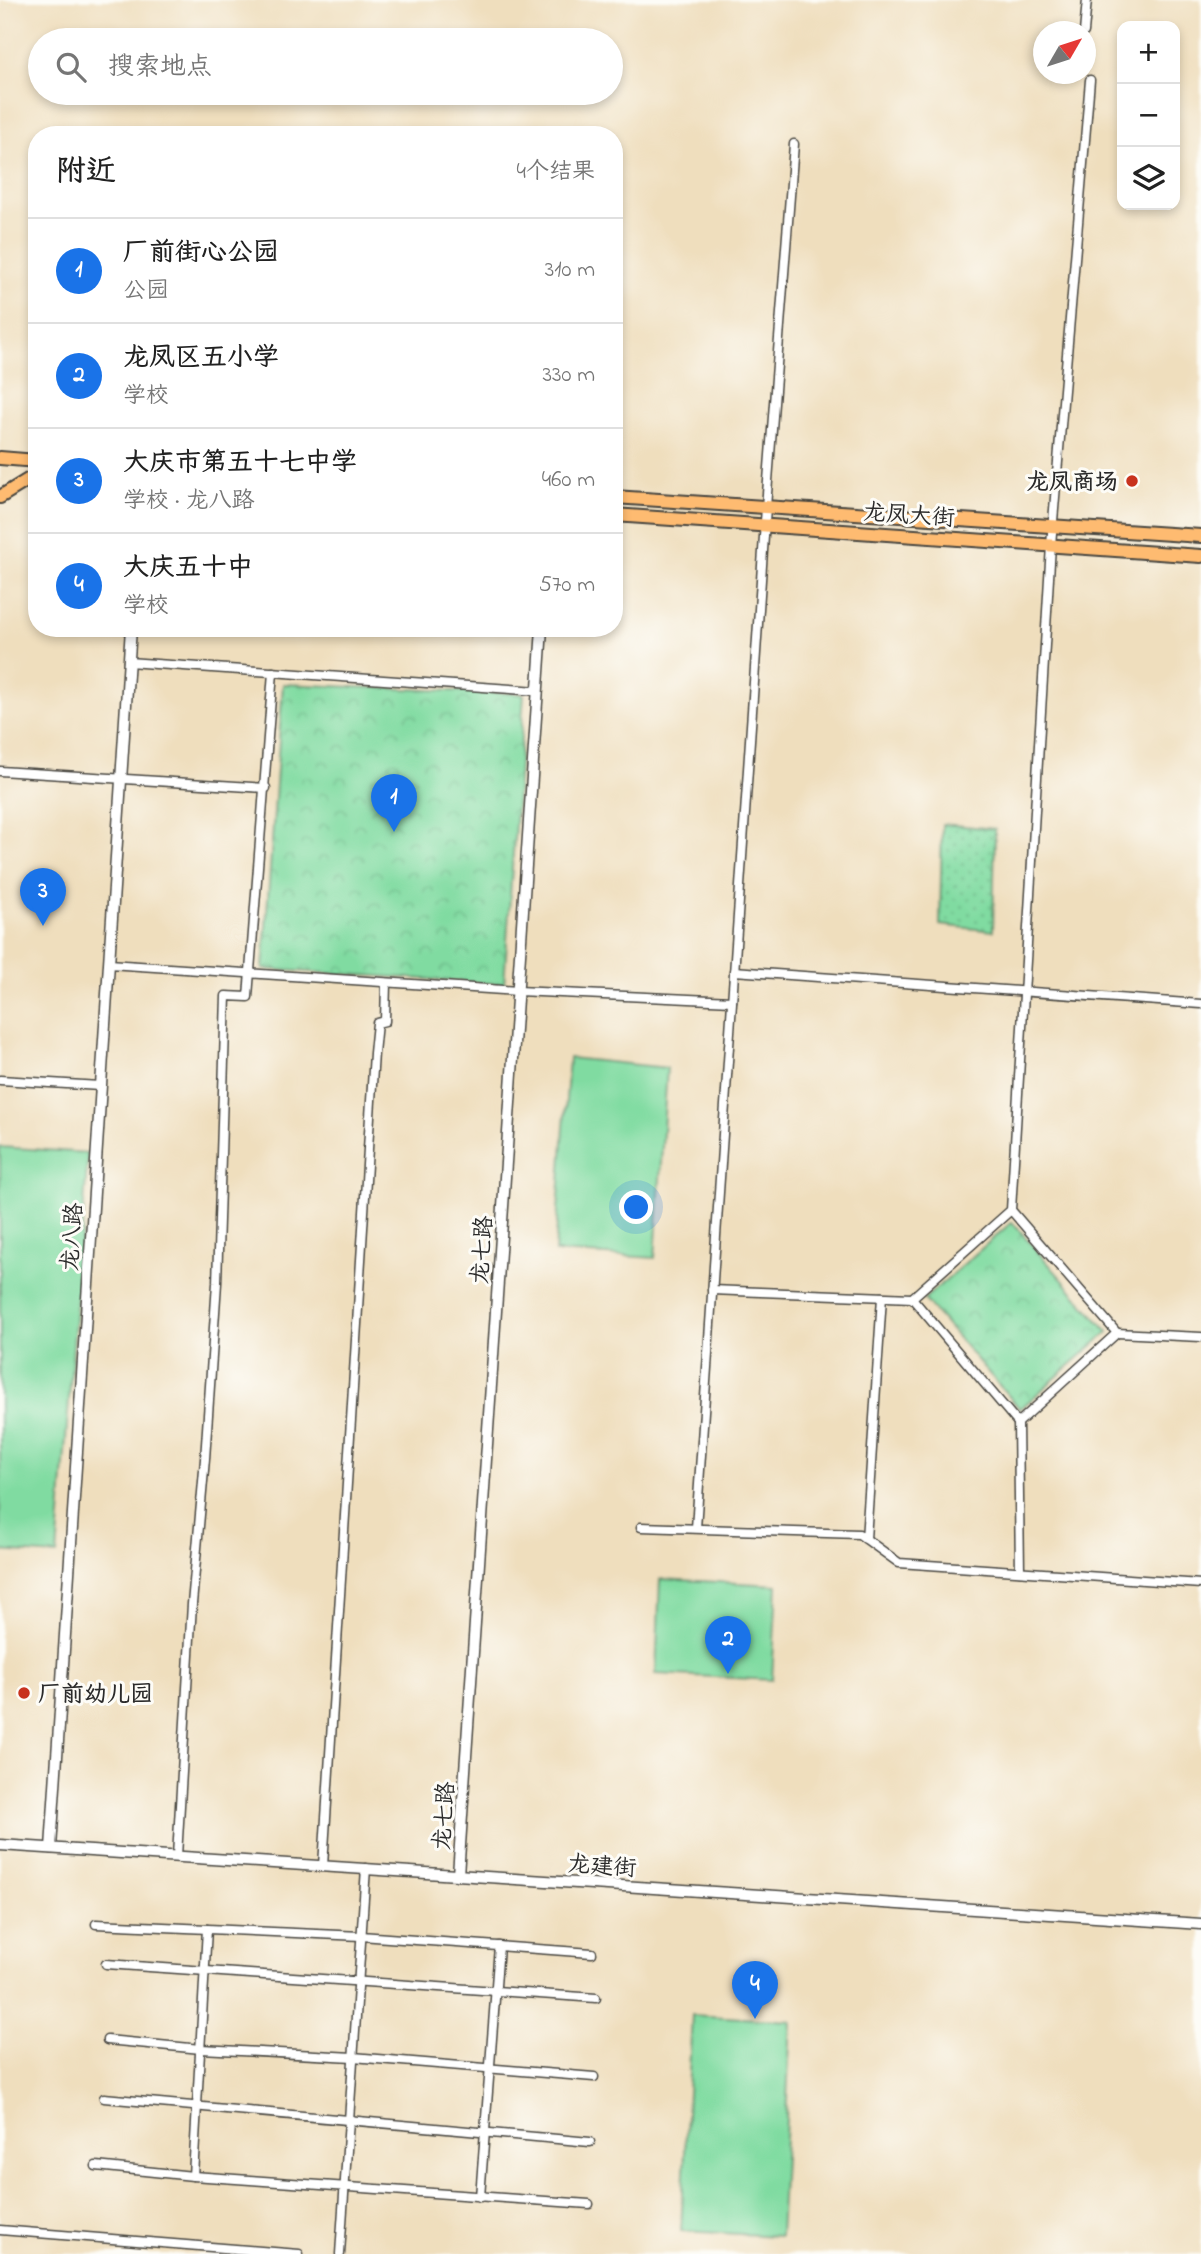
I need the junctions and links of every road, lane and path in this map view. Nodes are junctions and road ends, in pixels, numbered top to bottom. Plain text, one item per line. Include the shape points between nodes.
1 (1087, 0) edge
2 (1085, 21) edge
3 (1090, 84) edge
4 (794, 144) dead end
5 (0, 458) edge
6 (28, 460) edge
7 (28, 481) edge
8 (0, 497) edge
9 (623, 498) edge
10 (766, 507) junction
11 (623, 515) edge
12 (765, 525) junction
13 (1053, 526) junction
14 (1201, 536) edge
15 (1051, 545) junction
16 (1201, 556) edge
17 (130, 637) edge
18 (541, 637) edge
19 (128, 662) junction
20 (273, 673) junction
21 (538, 691) junction
22 (0, 772) edge
23 (121, 779) junction
24 (266, 788) junction
25 (108, 964) junction
26 (734, 971) junction
27 (249, 974) junction
28 (386, 982) junction
29 (518, 991) junction
30 (1025, 992) junction
31 (732, 1001) junction
32 (1201, 1004) edge
33 (0, 1080) edge
34 (100, 1086) junction
35 (1012, 1210) junction
36 (712, 1290) junction
37 (882, 1297) junction
38 (912, 1298) junction
39 (1117, 1332) junction
40 (1201, 1337) edge
41 (1018, 1423) junction
42 (642, 1527) dead end
43 (696, 1528) junction
44 (866, 1539) junction
45 (1020, 1571) junction
46 (1201, 1584) edge
47 (0, 1844) edge
48 (51, 1848) junction
49 (177, 1856) junction
50 (323, 1866) junction
51 (366, 1868) junction
52 (458, 1875) junction
53 (96, 1924) dead end
54 (1201, 1924) edge
55 (207, 1929) junction
56 (361, 1936) junction
57 (499, 1946) junction
58 (592, 1953) dead end
59 (106, 1964) dead end
60 (205, 1970) junction
61 (358, 1980) junction
62 (496, 1991) junction
63 (596, 1998) dead end
64 (107, 2040) dead end
65 (201, 2049) junction
66 (353, 2057) junction
67 (490, 2068) junction
68 (594, 2077) dead end
69 (104, 2098) dead end
70 (197, 2106) junction
71 (349, 2120) junction
72 (485, 2134) junction
73 (590, 2142) dead end
74 (96, 2166) dead end
75 (193, 2176) junction
76 (344, 2186) junction
77 (480, 2197) junction
78 (589, 2204) dead end
79 (0, 2230) edge
80 (299, 2254) edge
81 (340, 2254) edge

1 - 2 street
3 - 13 street
4 - 10 street
5 - 6 main road
7 - 8 main road
9 - 10 main road, 龙凤大街
10 - 12 street
10 - 13 main road, 龙凤大街
11 - 12 main road, 龙凤大街
12 - 15 main road, 龙凤大街
12 - 26 street
13 - 14 main road, 龙凤大街
13 - 15 street
15 - 16 main road, 龙凤大街
15 - 30 street
17 - 19 street, 龙八路
18 - 21 street, 龙七路
19 - 20 street
19 - 23 street, 龙八路
20 - 21 street
20 - 24 street
21 - 29 street, 龙七路
22 - 23 street
23 - 24 street
23 - 25 street, 龙八路
24 - 27 street
25 - 27 street
25 - 34 street, 龙八路
26 - 30 street
26 - 31 street
27 - 28 street
27 - 49 street via 248,997 226,996 217,1283
28 - 29 street
28 - 50 street via 385,1021 377,1023 374,1053
29 - 31 street
29 - 52 street, 龙七路
30 - 32 street
30 - 35 street
31 - 36 street
33 - 34 street
34 - 48 street, 龙八路
35 - 38 street
35 - 39 street
36 - 37 street
36 - 43 street
37 - 38 street
37 - 44 street
38 - 41 street
39 - 40 street
39 - 41 street
41 - 45 street
42 - 43 street
43 - 44 street via 859,1534
44 - 45 street via 899,1563
45 - 46 street
47 - 48 street, 龙建街
48 - 49 street, 龙建街
49 - 50 street, 龙建街
50 - 51 street, 龙建街
51 - 52 street, 龙建街
51 - 56 street
52 - 54 street, 龙建街
53 - 55 street
55 - 56 street
55 - 60 street
56 - 57 street
56 - 61 street
57 - 58 street
57 - 62 street
59 - 60 street
60 - 61 street
60 - 65 street
61 - 62 street
61 - 66 street
62 - 63 street
62 - 67 street
64 - 65 street
65 - 66 street
65 - 70 street
66 - 67 street
66 - 71 street
67 - 68 street
67 - 72 street
69 - 70 street
70 - 71 street
70 - 75 street
71 - 72 street
71 - 76 street
72 - 73 street
72 - 77 street
74 - 75 street
75 - 76 street
76 - 77 street
76 - 81 street
77 - 78 street
79 - 80 street

